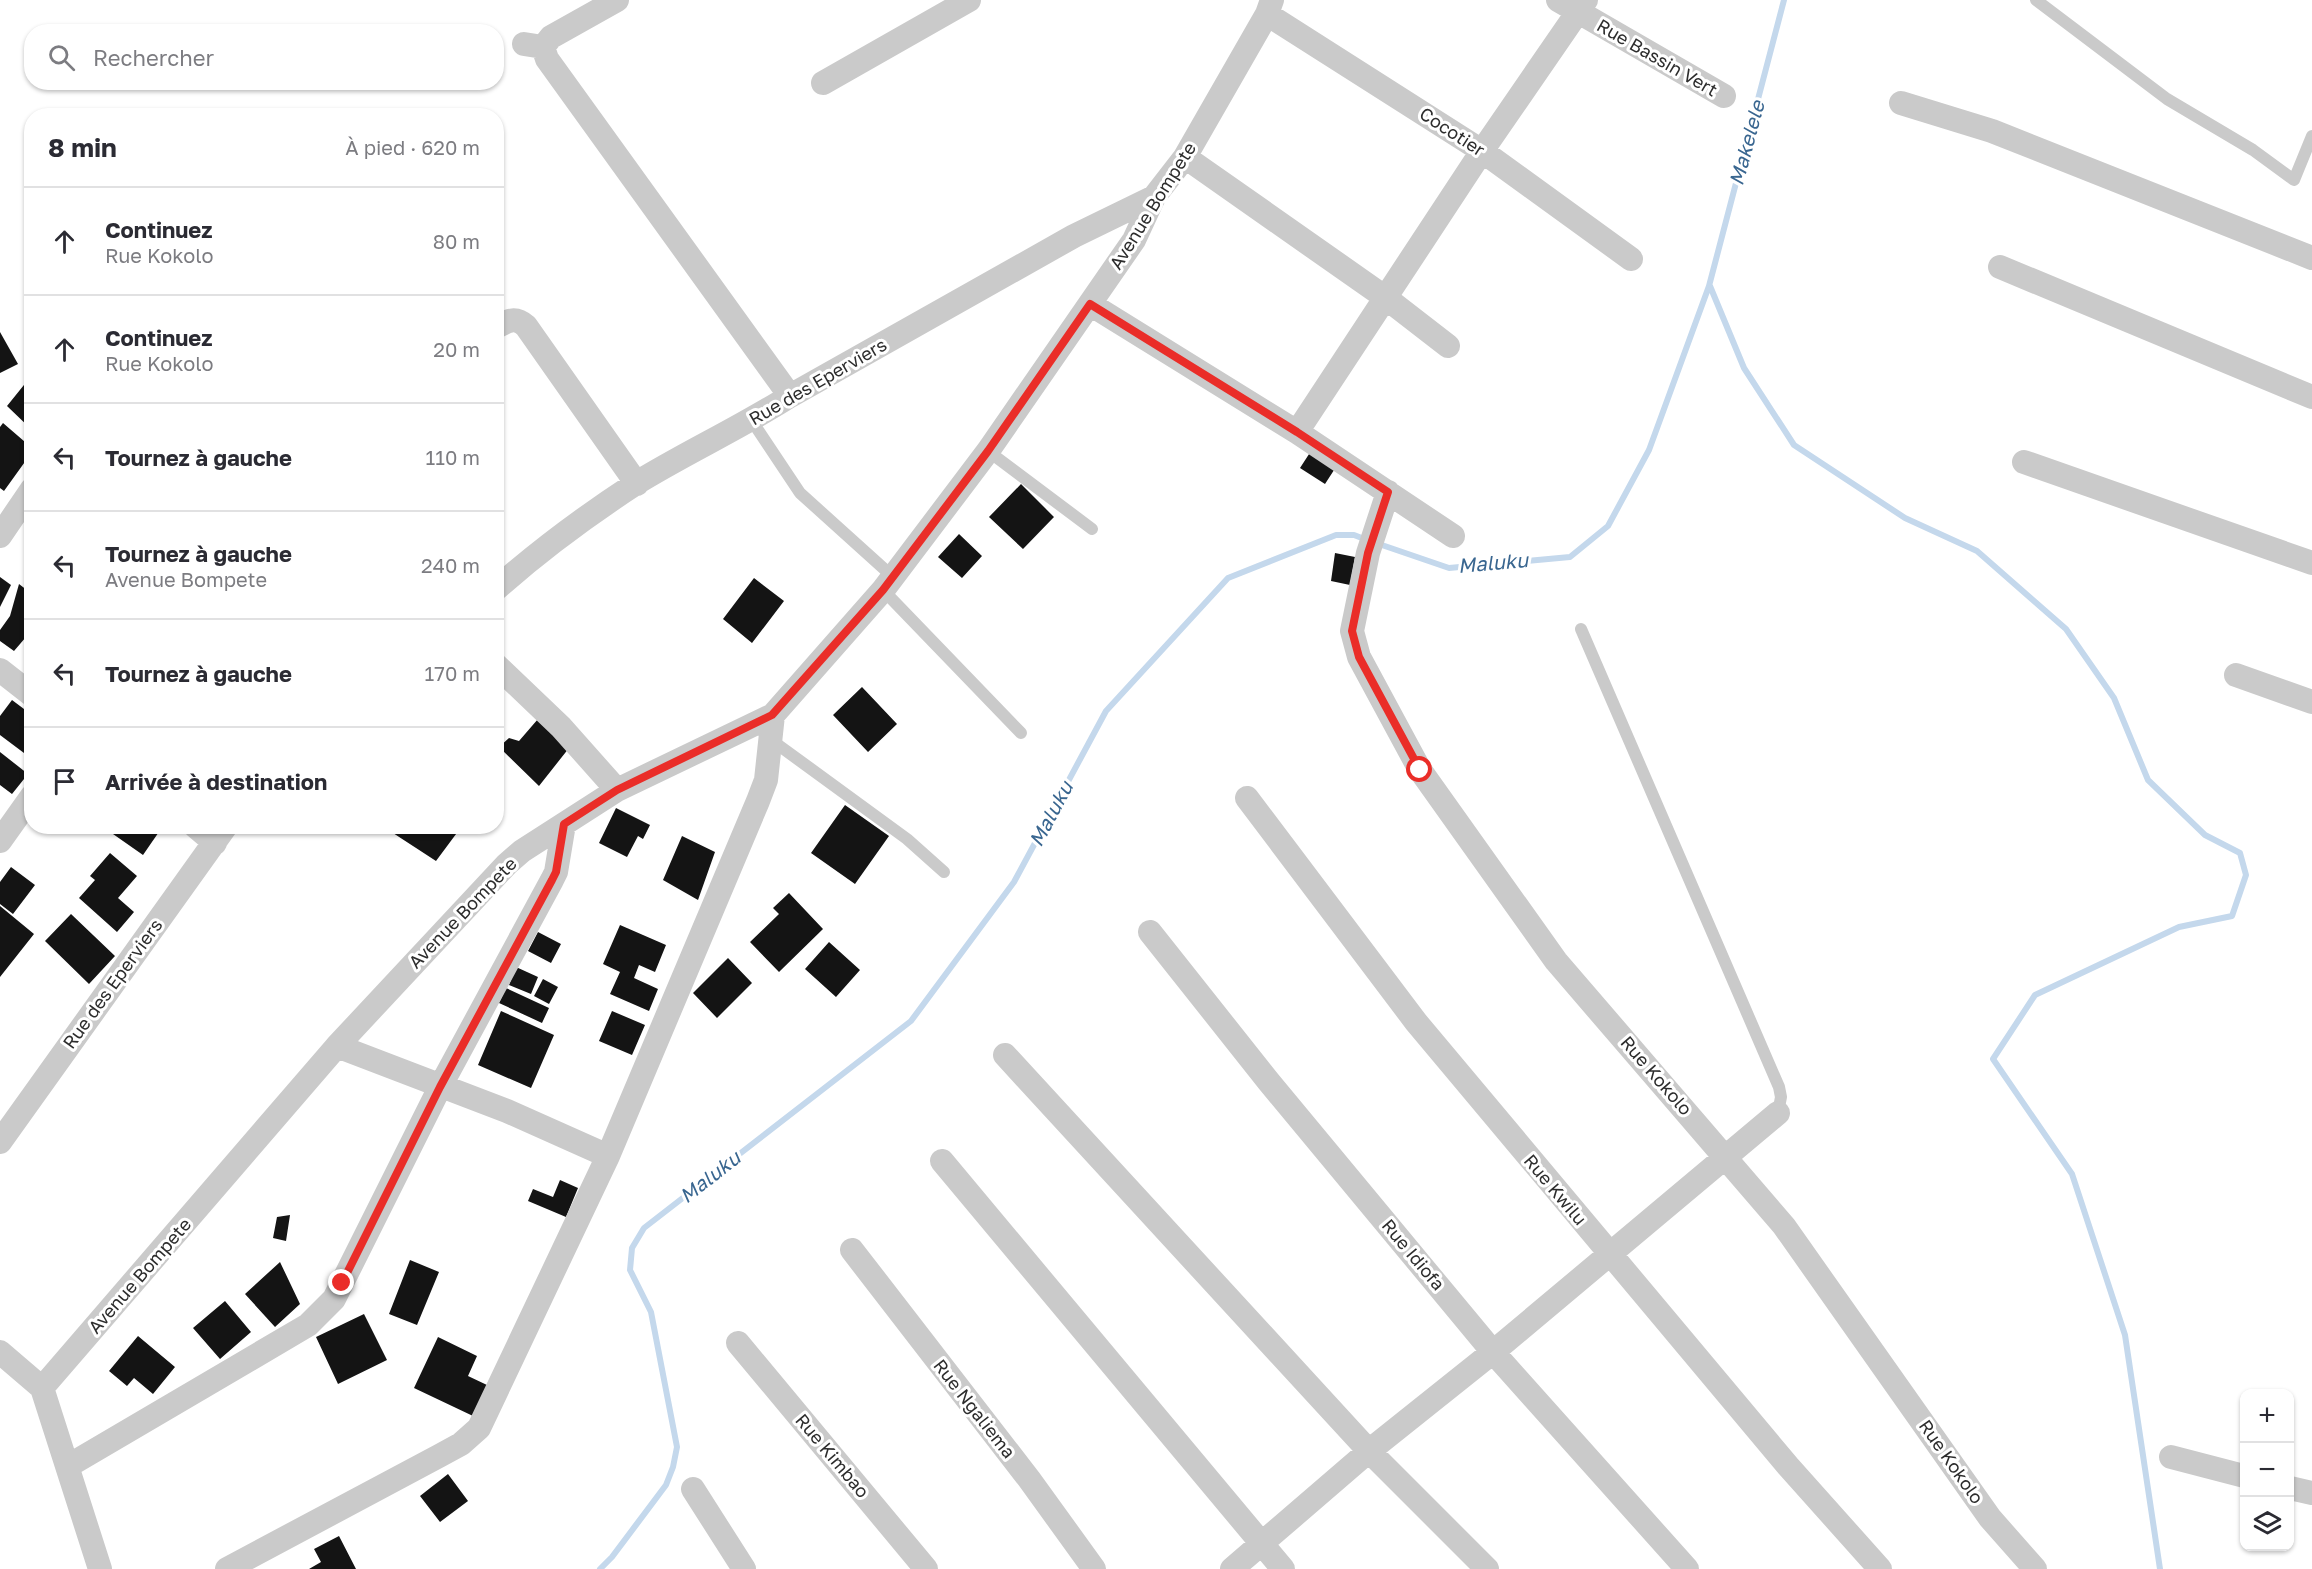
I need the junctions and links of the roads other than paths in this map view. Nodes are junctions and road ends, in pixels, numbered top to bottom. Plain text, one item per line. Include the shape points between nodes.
1 (617, 0) edge
2 (969, 0) edge
3 (1558, 0) edge
4 (2036, 0) edge
5 (1270, 7) edge
6 (1582, 7) edge
7 (823, 83) dead end
8 (1724, 96) dead end
9 (1901, 103) dead end
10 (2312, 136) edge
11 (1482, 151) junction
12 (1185, 157) junction
13 (1154, 197) junction
14 (2312, 258) edge
15 (1631, 260) dead end
16 (2000, 267) dead end
17 (1386, 298) junction
18 (1090, 304) junction
19 (504, 324) edge
20 (1448, 346) dead end
21 (790, 396) junction
22 (2312, 397) edge
23 (752, 421) junction
24 (1297, 432) junction
25 (988, 451) junction
26 (2024, 462) dead end
27 (636, 484) junction
28 (1388, 492) junction
29 (24, 501) edge
30 (1092, 529) dead end
31 (0, 536) edge
32 (1453, 536) dead end
33 (2312, 563) edge
34 (504, 582) edge
35 (888, 583) junction
36 (1581, 629) dead end
37 (0, 670) edge
38 (504, 673) edge
39 (2236, 675) dead end
40 (24, 689) edge
41 (2312, 702) edge
42 (772, 715) junction
43 (1021, 733) dead end
44 (770, 739) junction
45 (617, 790) junction
46 (1247, 798) dead end
47 (24, 807) edge
48 (564, 824) junction
49 (221, 835) edge
50 (0, 841) edge
51 (944, 872) dead end
52 (1150, 932) dead end
53 (337, 1047) junction
54 (1005, 1055) dead end
55 (440, 1087) junction
56 (1778, 1113) joint
57 (0, 1142) edge
58 (608, 1156) junction
59 (1726, 1158) junction
60 (942, 1161) dead end
61 (852, 1250) dead end
62 (1609, 1255) junction
63 (738, 1343) dead end
64 (0, 1352) edge
65 (1493, 1352) junction
66 (42, 1388) junction
67 (1369, 1451) junction
68 (2171, 1457) dead end
69 (68, 1466) junction
70 (2240, 1475) edge
71 (2294, 1489) edge
72 (693, 1490) dead end
73 (2312, 1494) edge
74 (1262, 1544) junction
75 (100, 1569) edge
76 (227, 1569) edge
77 (744, 1569) edge
78 (926, 1569) edge
79 (1094, 1569) edge
80 (1232, 1569) edge
81 (1283, 1569) edge
82 (1487, 1569) edge
83 (1687, 1569) edge
84 (1880, 1569) edge
85 (2035, 1569) edge

1 - 21 street via 534,45
2 - 7 street
3 - 6 street, Rue Bassin Vert
4 - 10 lane via 2167,99 2253,150 2294,180
5 - 11 street, Cocotier
5 - 12 street, Avenue Bompete
6 - 8 street, Rue Bassin Vert
6 - 11 street
9 - 14 street via 1992,131
11 - 15 street, Cocotier
11 - 17 street
12 - 13 street, Avenue Bompete
12 - 17 street
13 - 18 street, Avenue Bompete via 1142,227
13 - 21 street, Rue des Eperviers via 1074,236
16 - 22 street
17 - 20 street
17 - 24 street
18 - 24 street
18 - 25 street, Avenue Bompete
19 - 27 street via 520,320 526,326
21 - 23 street, Rue des Eperviers
23 - 27 street, Rue des Eperviers
23 - 35 lane via 800,493
24 - 28 street
25 - 30 lane
25 - 35 street, Avenue Bompete
26 - 33 street
27 - 34 street, Rue des Eperviers via 544,547
28 - 32 street
28 - 59 street, Rue Kokolo via 1371,544 1352,631 1364,667 1420,770 1556,961
29 - 31 street
35 - 42 street, Avenue Bompete
35 - 43 lane
36 - 56 lane via 1779,1087
37 - 40 street
38 - 45 street via 561,727
39 - 41 street
42 - 44 street
42 - 45 street, Avenue Bompete
44 - 51 lane via 907,839
44 - 58 street via 766,780 758,801
45 - 48 street, Avenue Bompete
46 - 62 street, Rue Kwilu via 1416,1022
47 - 50 street
48 - 53 street, Avenue Bompete via 507,864
48 - 55 street via 556,872
49 - 57 street, Rue des Eperviers
52 - 65 street, Rue Idiofa
53 - 55 street
53 - 66 street, Avenue Bompete
54 - 67 street
55 - 58 street via 507,1111
55 - 69 street via 334,1299 321,1315
56 - 59 street
58 - 76 street via 479,1428 461,1444
59 - 62 street
59 - 85 street, Rue Kokolo via 1784,1226 1990,1518
60 - 74 street
61 - 79 street, Rue Ngaliema
62 - 65 street
62 - 84 street, Rue Kwilu
63 - 78 street, Rue Kimbao
64 - 66 street
65 - 67 street
65 - 83 street, Rue Idiofa
66 - 69 street
67 - 74 street
67 - 82 street
68 - 70 street
69 - 75 street
71 - 73 street
72 - 77 street
74 - 80 street
74 - 81 street

